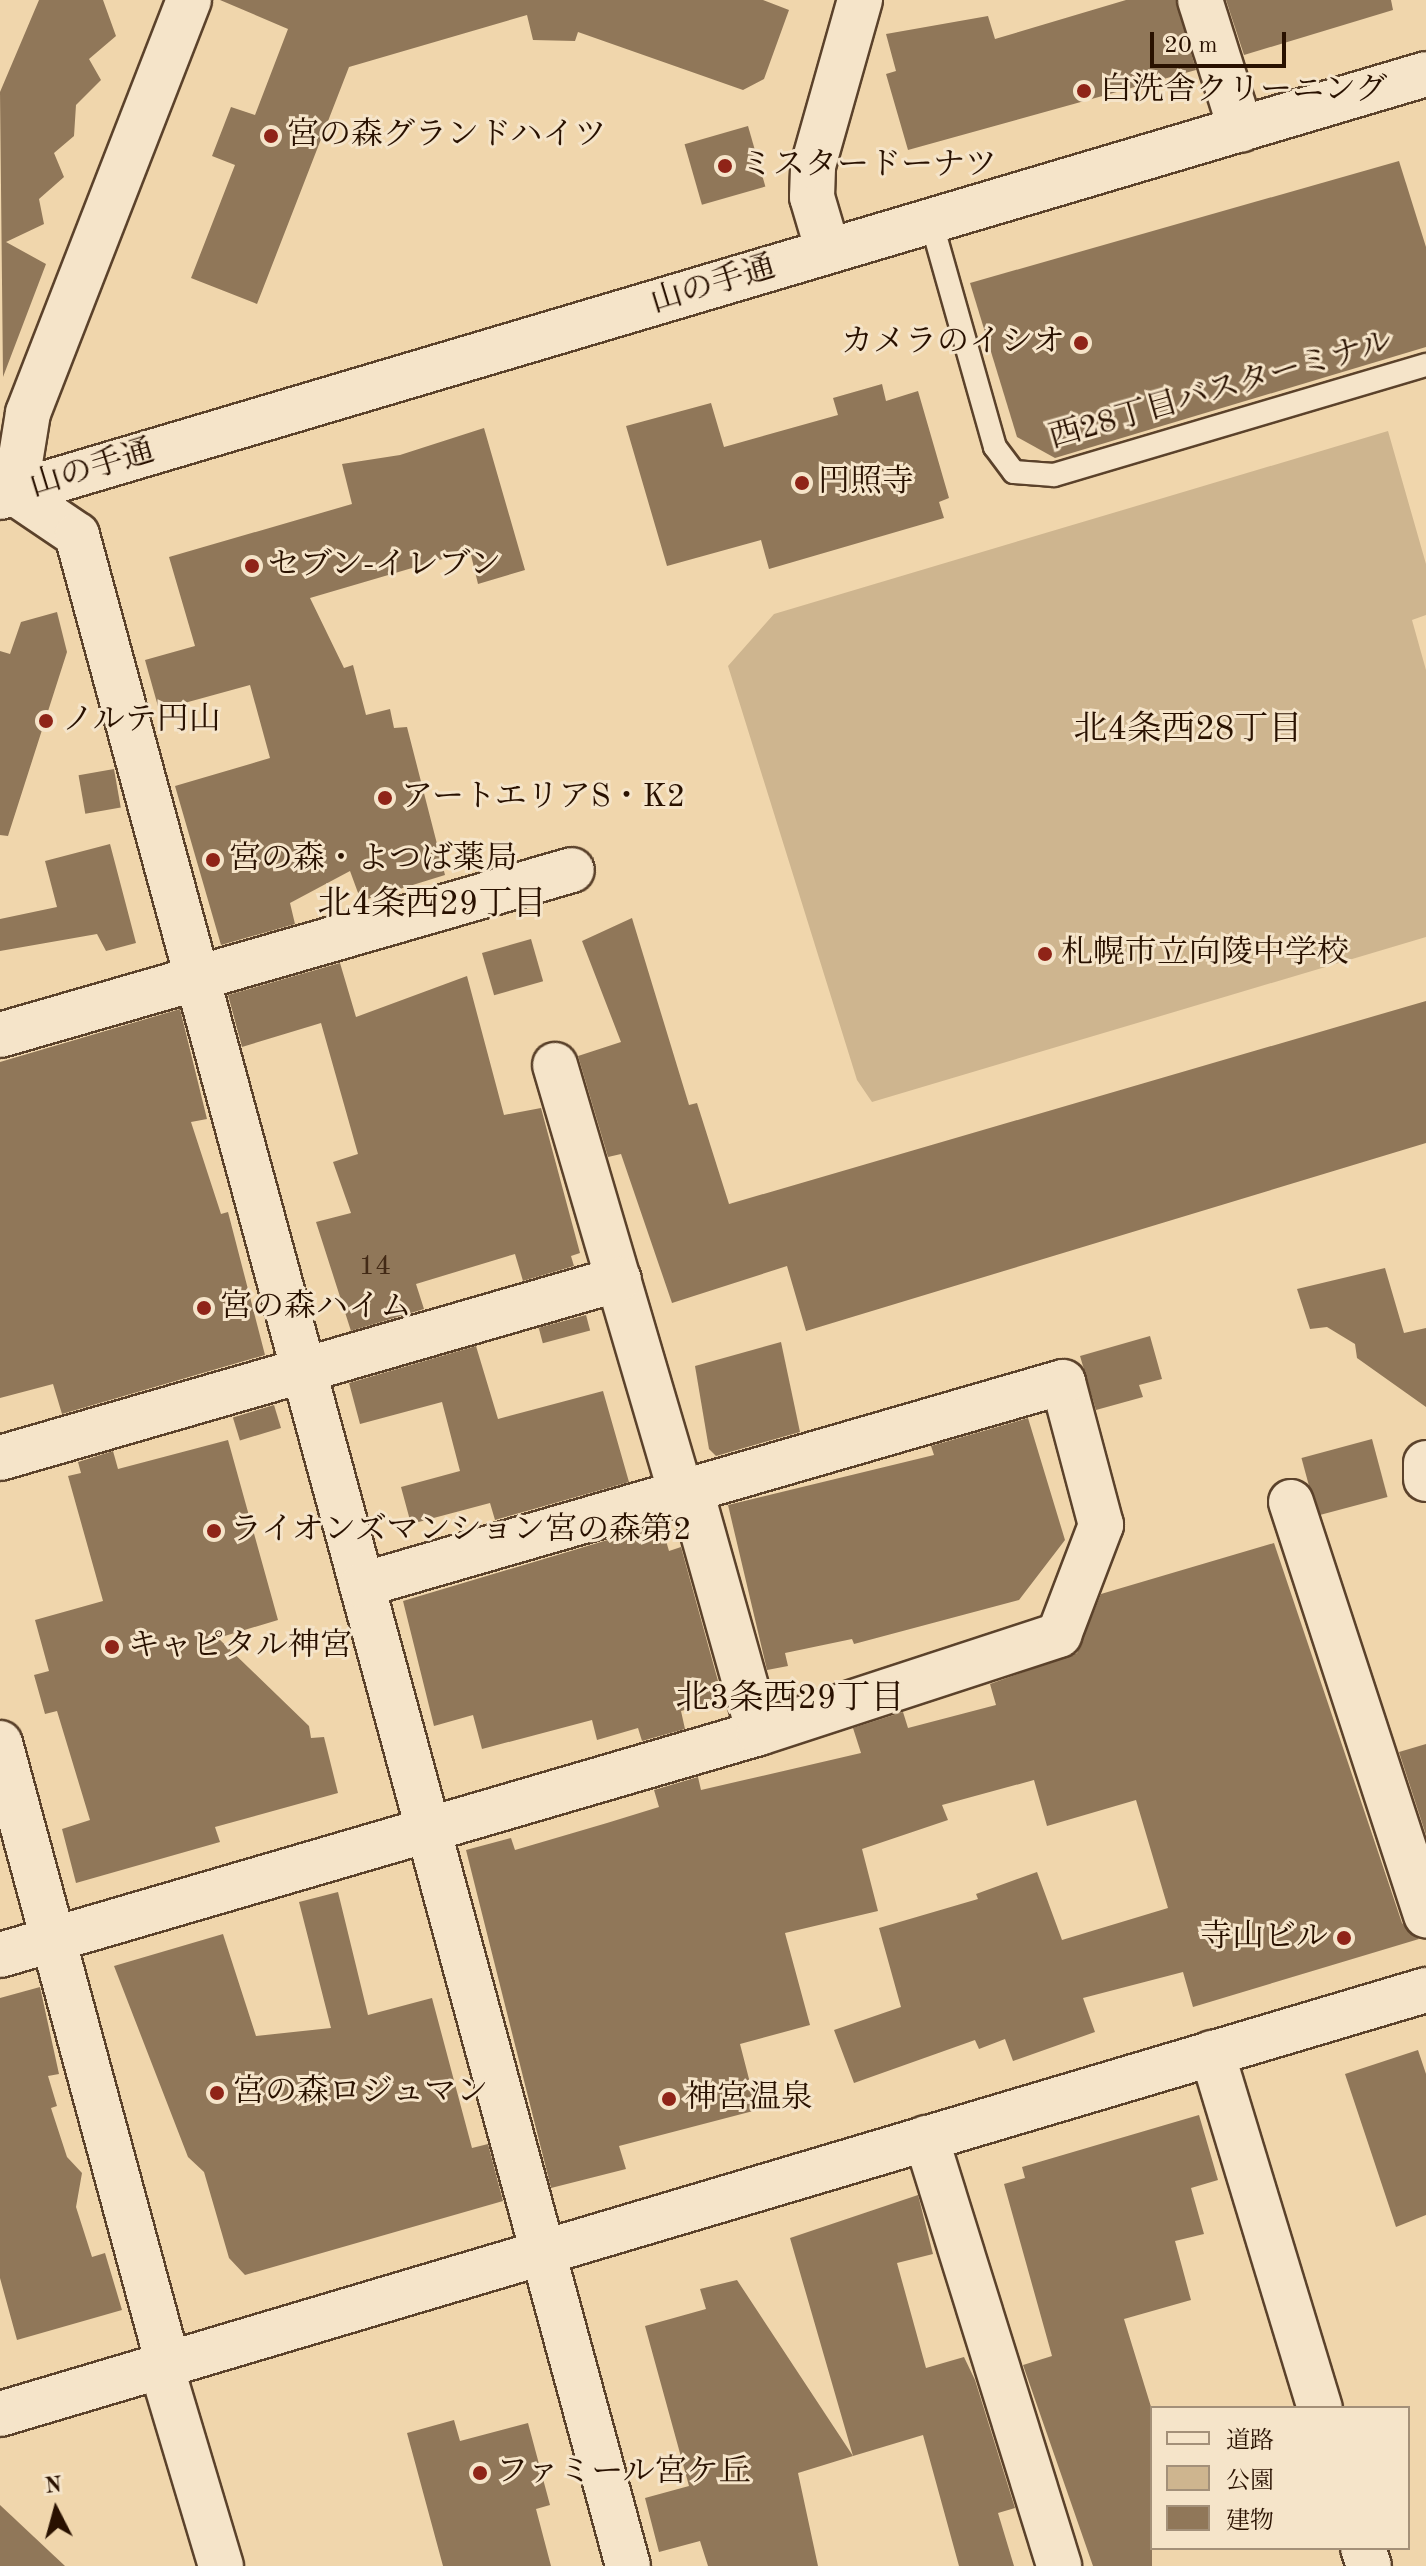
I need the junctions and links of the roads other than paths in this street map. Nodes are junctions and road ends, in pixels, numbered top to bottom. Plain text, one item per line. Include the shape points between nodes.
1 (189, 0) edge
2 (860, 0) edge
3 (1200, 0) edge
4 (1426, 74) edge
5 (1241, 130) junction
6 (931, 221) junction
7 (828, 251) junction
8 (1426, 365) edge
9 (5, 491) edge
10 (572, 870) dead end
11 (199, 976) junction
12 (0, 1035) edge
13 (555, 1065) dead end
14 (619, 1279) junction
15 (304, 1372) junction
16 (0, 1458) edge
17 (1426, 1463) edge
18 (1426, 1479) edge
19 (686, 1492) junction
20 (1291, 1502) dead end
21 (362, 1585) junction
22 (759, 1733) junction
23 (0, 1743) edge
24 (428, 1827) junction
25 (1426, 1915) edge
26 (54, 1939) junction
27 (0, 1955) edge
28 (1426, 1990) edge
29 (1212, 2053) junction
30 (926, 2138) junction
31 (544, 2252) junction
32 (165, 2365) junction
33 (1319, 2406) edge
34 (0, 2414) edge
35 (221, 2566) edge
36 (628, 2566) edge
37 (1059, 2566) edge

1 - 9 street via 28,413
2 - 7 street via 813,166 812,197
3 - 5 street
4 - 5 street, 山の手通
5 - 6 street, 山の手通
6 - 7 street, 山の手通
6 - 8 lane, 西28丁目バスターミナル via 995,447 1014,472 1054,475
7 - 9 street, 山の手通
9 - 11 street via 77,535
10 - 11 street
11 - 12 street
11 - 15 street
13 - 14 street
14 - 15 street
14 - 19 street
15 - 16 street
15 - 21 street
17 - 18 street
19 - 21 street
19 - 22 street
19 - 22 street via 1063,1382 1101,1525 1059,1635
20 - 25 street
21 - 24 street
22 - 24 street
23 - 26 street
24 - 26 street
24 - 31 street
26 - 27 street
26 - 32 street
28 - 29 street
29 - 30 street
29 - 33 street
30 - 31 street
30 - 37 street
31 - 32 street
31 - 36 street
32 - 34 street
32 - 35 street

